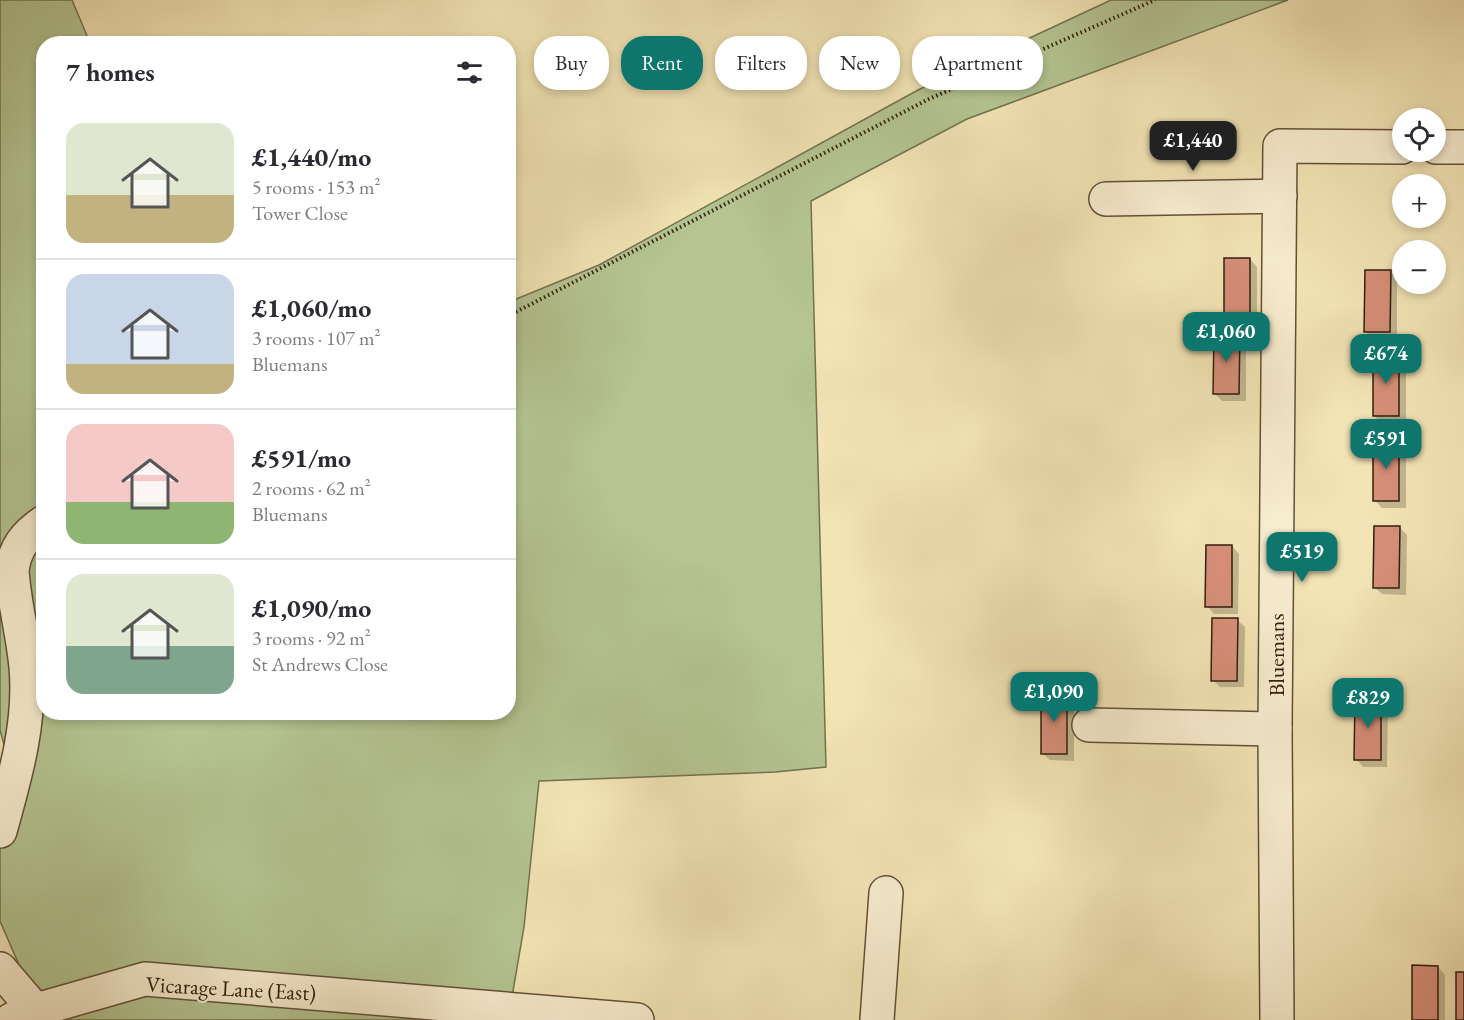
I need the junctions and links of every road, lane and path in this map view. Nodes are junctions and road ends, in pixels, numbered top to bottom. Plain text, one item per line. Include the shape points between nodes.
1 (1155, 0) edge
2 (1392, 147) edge
3 (1446, 147) edge
4 (1464, 147) edge
5 (1280, 196) junction
6 (1106, 199) dead end
7 (516, 312) edge
8 (36, 529) edge
9 (1089, 725) dead end
10 (1275, 729) junction
11 (0, 831) edge
12 (886, 893) dead end
13 (0, 969) edge
14 (23, 1015) edge
15 (637, 1020) edge
16 (877, 1020) edge
17 (1277, 1020) edge

1 - 7 path via 929,99
2 - 5 street, Bluemans via 1280,146
3 - 4 street
5 - 6 street
5 - 10 street, Bluemans
8 - 11 street via 21,543 12,570 26,667 26,712 21,758
9 - 10 street
10 - 17 street, Bluemans
12 - 16 street
13 - 14 street
14 - 15 street, Vicarage Lane (East) via 145,979

